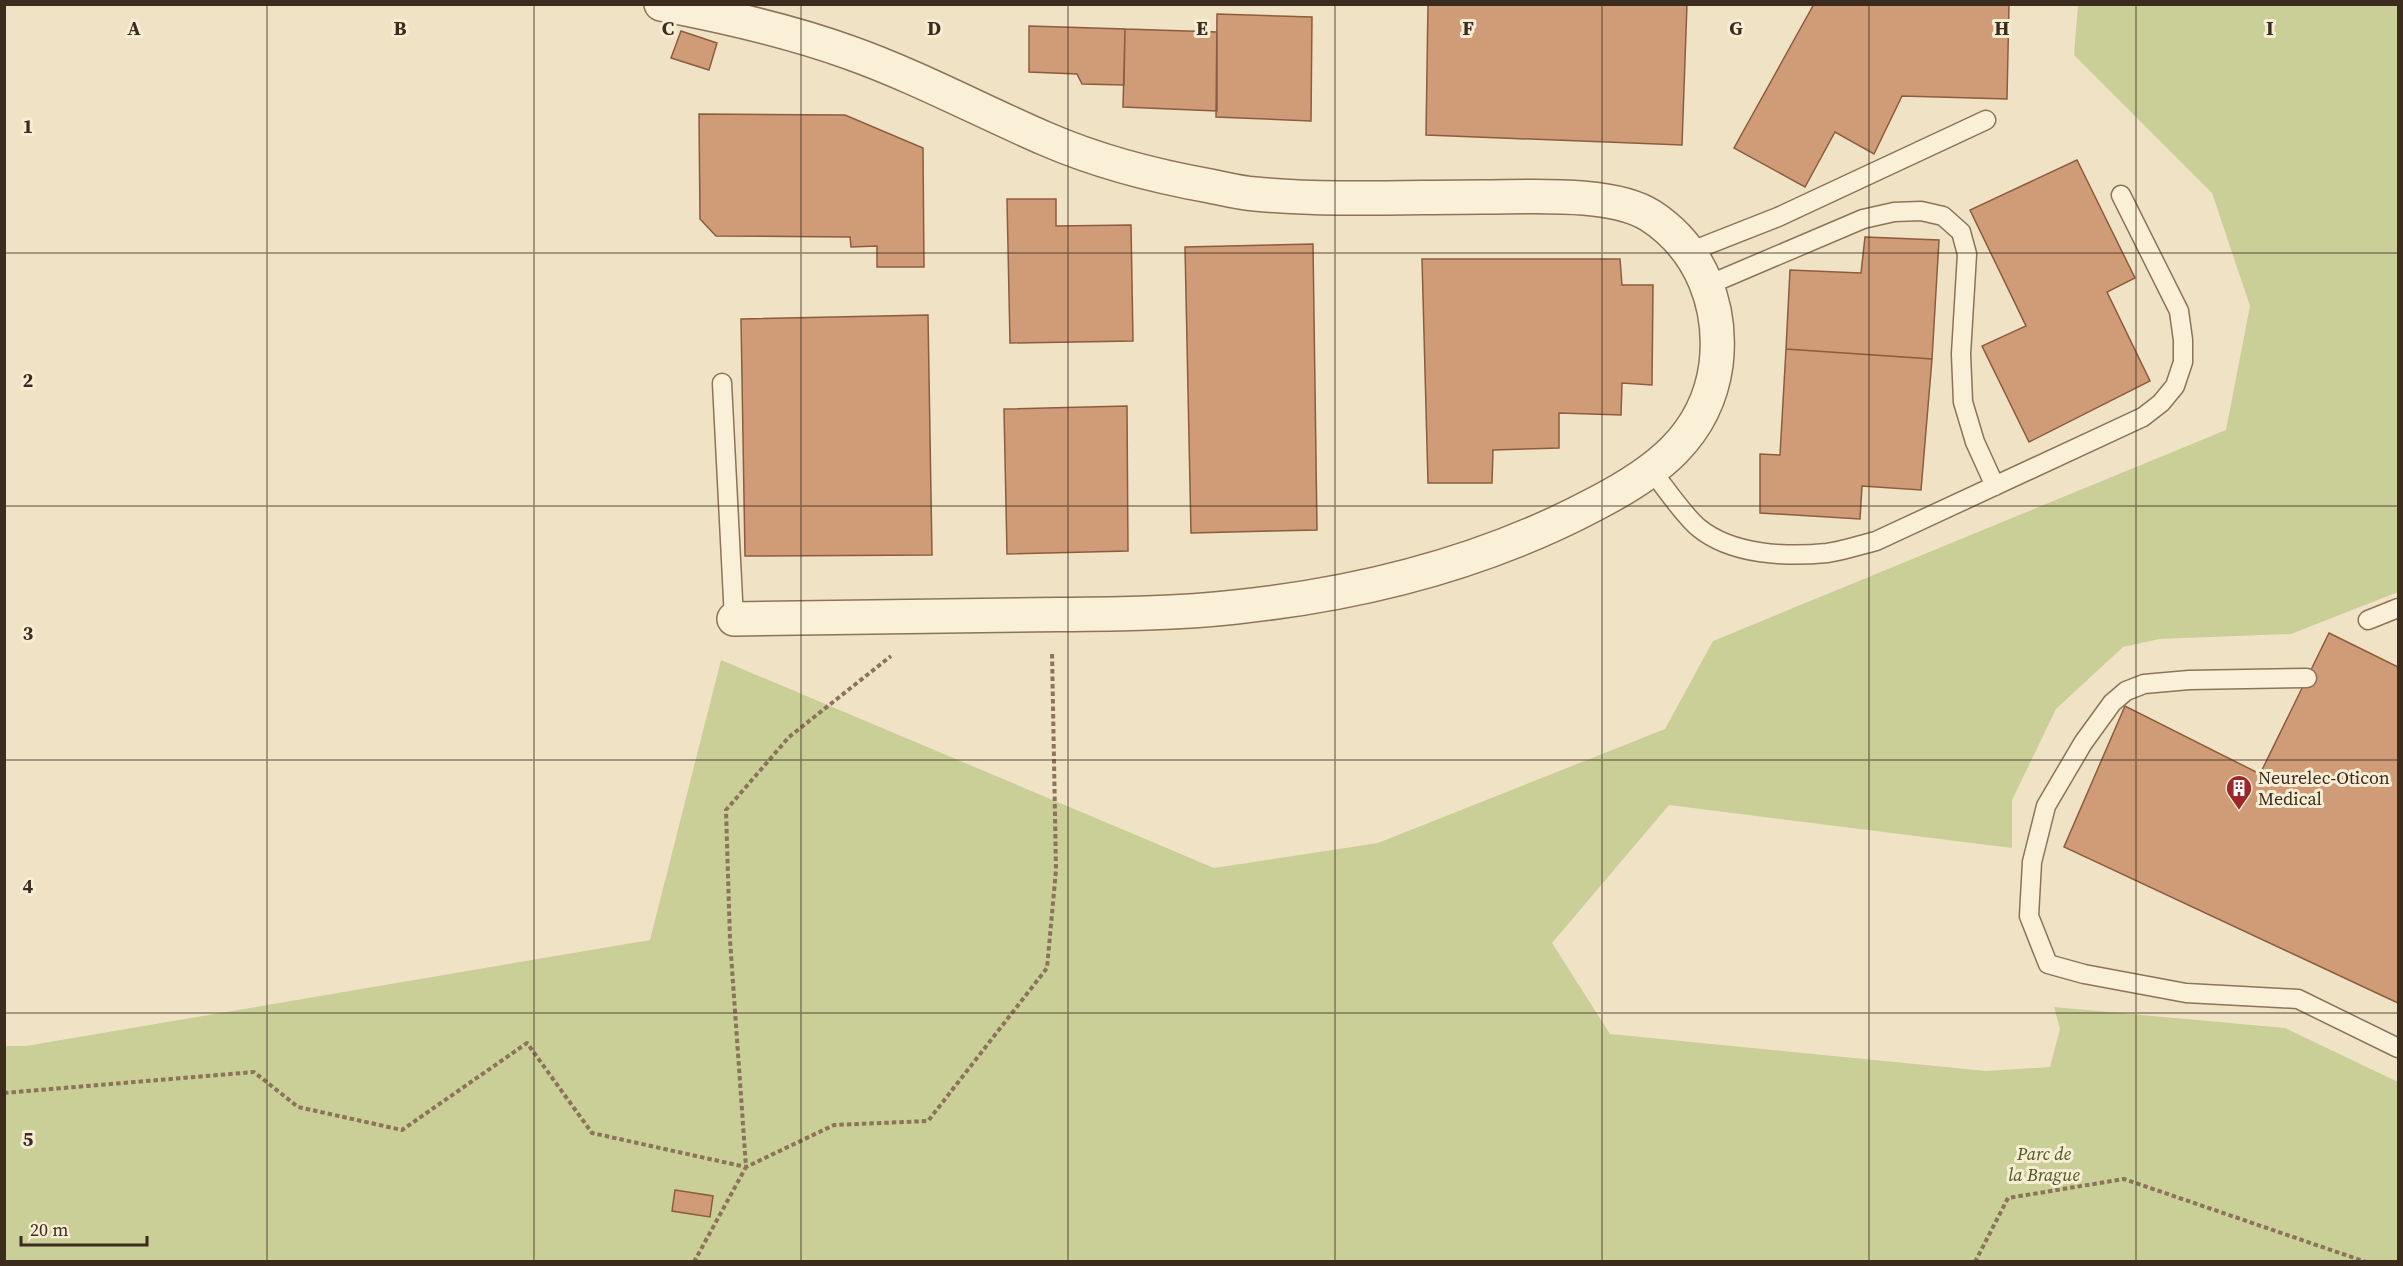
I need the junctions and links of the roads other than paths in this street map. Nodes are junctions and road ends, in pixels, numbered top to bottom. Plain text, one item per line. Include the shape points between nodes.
1 (661, 4) edge
2 (1986, 120) dead end
3 (2121, 195) dead end
4 (1689, 252) junction
5 (1708, 285) junction
6 (722, 383) dead end
7 (1652, 471) junction
8 (1995, 486) junction
9 (2398, 608) edge
10 (734, 619) joint
11 (2368, 620) dead end
12 (2307, 678) dead end
13 (2398, 1048) edge

1 - 4 street via 748,21 850,52 1068,148 1172,180 1252,194 1541,197 1612,202 1644,211 1671,230
2 - 4 lane via 1778,218
3 - 8 lane via 2179,310 2182,362 2175,386 2143,417
4 - 5 street
5 - 7 street via 1718,348 1708,399 1690,431 1668,459
5 - 8 lane via 1863,219 1894,212 1921,211 1943,216 1961,232 1967,254 1961,354 1964,402 1975,442
6 - 10 lane
7 - 8 lane via 1698,528 1726,543 1761,552 1793,554 1829,553 1876,541
7 - 10 street via 1556,525 1484,554 1313,598 1230,608
9 - 11 lane
12 - 13 lane via 2189,680 2144,684 2126,691 2112,703 2083,743 2046,806 2032,862 2029,916 2048,964 2186,993 2298,999

